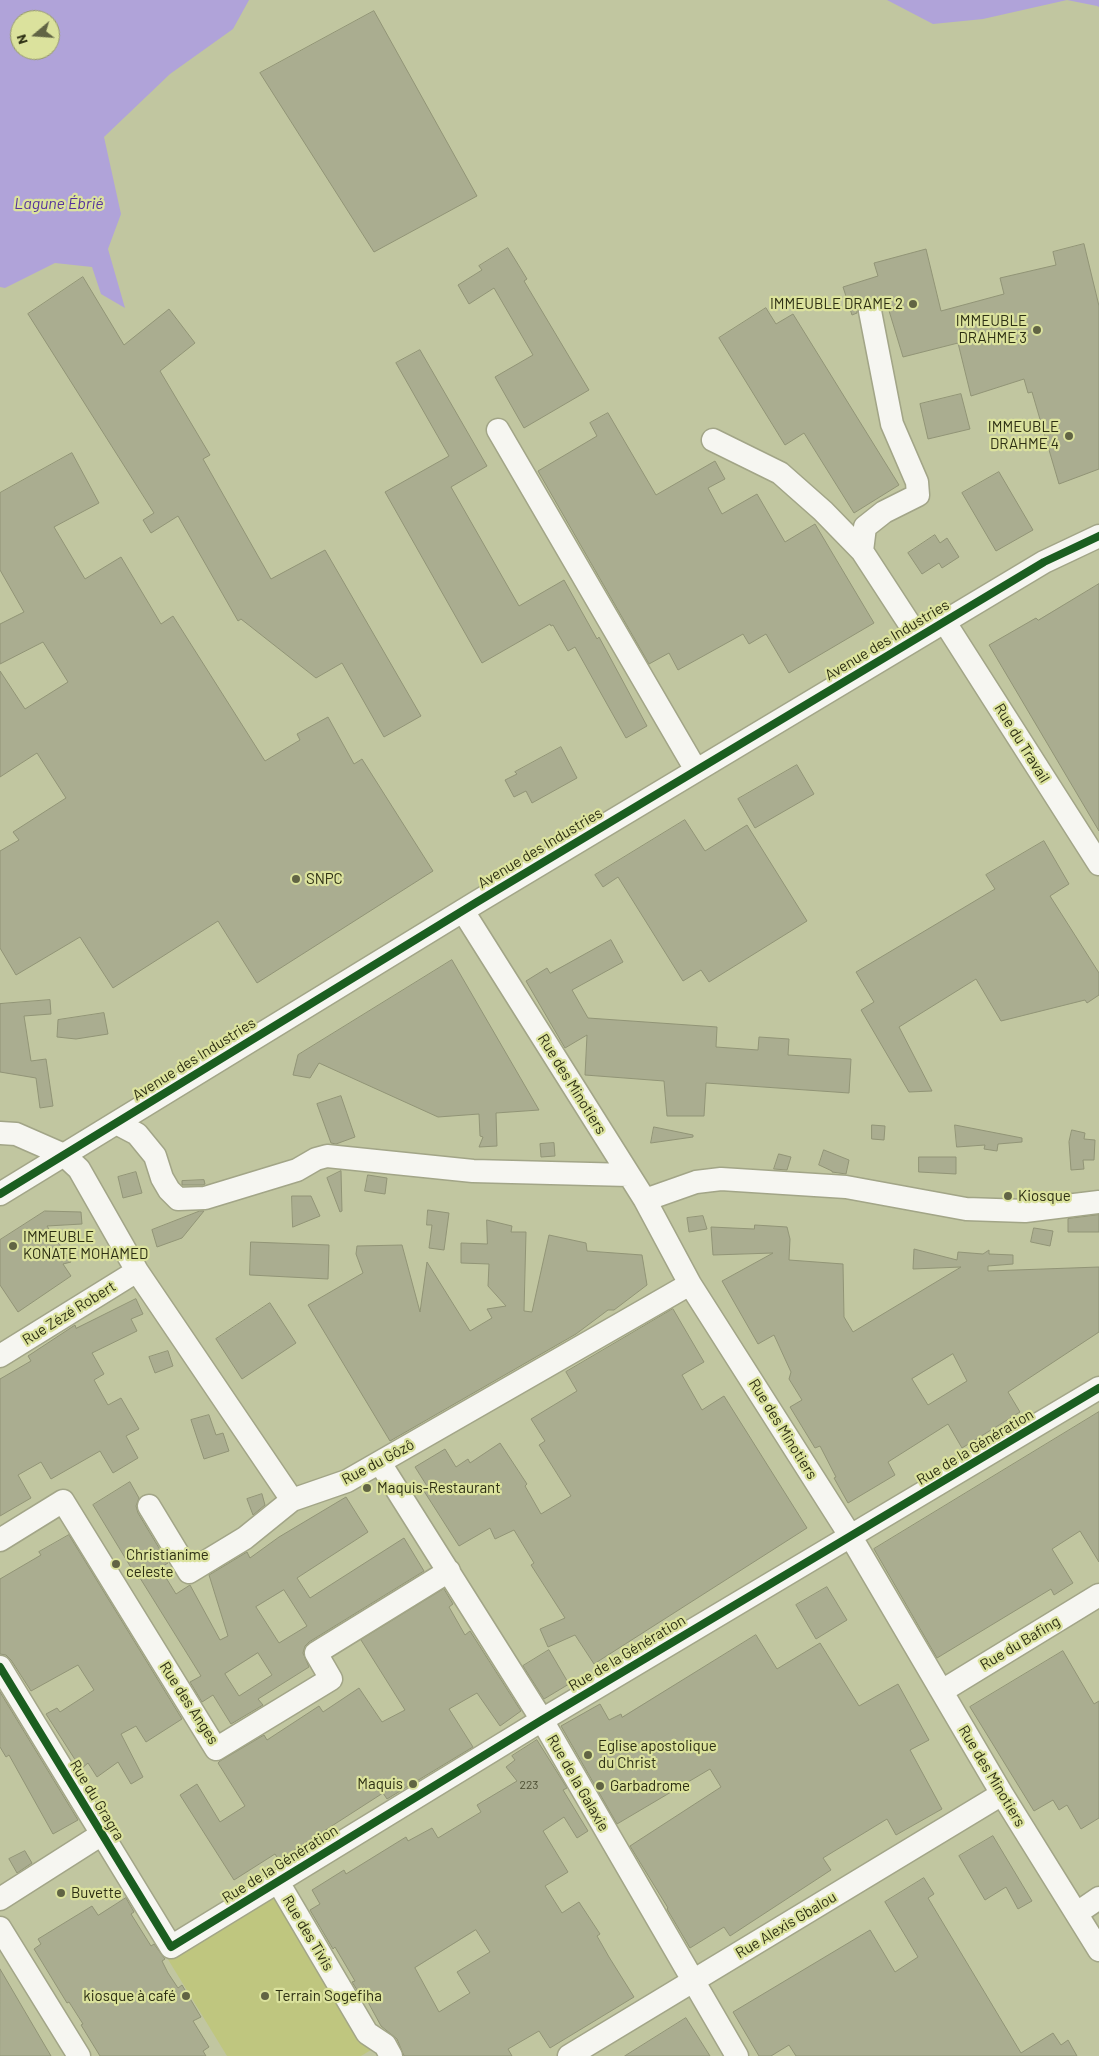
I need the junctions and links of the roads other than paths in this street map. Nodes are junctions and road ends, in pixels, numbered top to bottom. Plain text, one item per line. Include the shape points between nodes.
1 (870, 311) dead end
2 (498, 430) dead end
3 (713, 440) dead end
4 (1099, 536) edge
5 (862, 551) junction
6 (944, 621) junction
7 (918, 637) junction
8 (696, 770) junction
9 (1099, 864) edge
10 (463, 911) junction
11 (116, 1123) junction
12 (0, 1133) edge
13 (64, 1155) junction
14 (629, 1175) junction
15 (0, 1194) edge
16 (645, 1200) junction
17 (1099, 1202) edge
18 (137, 1271) junction
19 (690, 1284) junction
20 (0, 1356) edge
21 (1099, 1388) edge
22 (380, 1463) junction
23 (292, 1500) junction
24 (149, 1506) dead end
25 (851, 1537) junction
26 (0, 1540) edge
27 (449, 1571) junction
28 (1099, 1595) edge
29 (0, 1667) edge
30 (942, 1691) junction
31 (542, 1720) junction
32 (1002, 1794) junction
33 (102, 1834) junction
34 (278, 1882) junction
35 (1099, 1898) edge
36 (0, 1899) edge
37 (1076, 1913) junction
38 (0, 1928) edge
39 (171, 1947) joint
40 (1099, 1950) edge
41 (692, 1982) junction
42 (78, 2056) edge
43 (391, 2056) edge
44 (569, 2056) edge
45 (737, 2056) edge

1 - 5 street via 892,424 917,482 918,495 884,512 865,527
2 - 8 street
3 - 5 street via 780,473
4 - 6 street, Avenue des Industries via 1044,562
5 - 7 street
6 - 7 street, Avenue des Industries
6 - 9 street, Rue du Travail
7 - 8 street, Avenue des Industries
8 - 10 street, Avenue des Industries
10 - 11 street, Avenue des Industries
10 - 14 street, Rue des Minotiers
11 - 13 street, Avenue des Industries
11 - 14 street via 137,1134 155,1156 162,1178 178,1199 205,1198 297,1170 327,1156 473,1171
12 - 13 street via 16,1134
13 - 15 street, Avenue des Industries
13 - 18 street via 79,1169
14 - 16 street, Rue des Minotiers
16 - 17 street via 696,1182 721,1179 846,1187 966,1209 1025,1211
16 - 19 street, Rue des Minotiers
18 - 20 street, Rue Zézé Robert
18 - 23 street
19 - 22 street, Rue du Gôzô
19 - 25 street, Rue des Minotiers
21 - 25 street, Rue de la Génération
22 - 23 street, Rue du Gôzô via 347,1481
22 - 27 street, Rue de la Galaxie
23 - 24 street, Rue du Gôzô via 244,1538 189,1572
25 - 30 street, Rue des Minotiers
25 - 31 street, Rue de la Génération
26 - 27 street, Rue des Anges via 63,1501 216,1749 331,1679 316,1654
27 - 31 street, Rue de la Galaxie
28 - 30 street, Rue du Bafing
29 - 33 street, Rue du Gragra
30 - 32 street, Rue des Minotiers
31 - 34 street, Rue de la Génération
31 - 41 street, Rue de la Galaxie
32 - 37 street, Rue des Minotiers
32 - 41 street, Rue Alexis Gbalou
33 - 36 street
33 - 39 street, Rue du Gragra
34 - 39 street, Rue de la Génération
34 - 43 street, Rue des Tivis via 368,2033 384,2045
35 - 37 street
37 - 40 street, Rue des Minotiers
38 - 42 street
41 - 44 street, Rue Alexis Gbalou
41 - 45 street, Rue de la Galaxie

